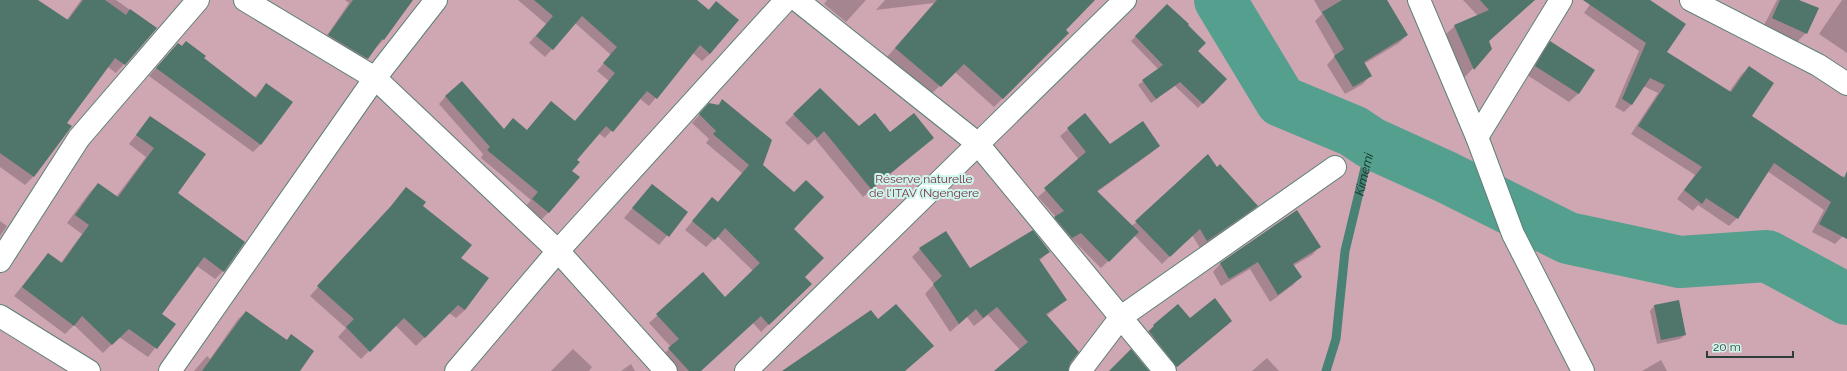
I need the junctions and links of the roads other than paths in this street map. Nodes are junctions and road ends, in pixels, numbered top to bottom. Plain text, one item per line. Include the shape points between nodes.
1 (198, 0) edge
2 (245, 0) edge
3 (436, 0) edge
4 (786, 0) edge
5 (798, 0) edge
6 (1125, 0) edge
7 (1418, 0) edge
8 (1561, 0) edge
9 (1691, 0) edge
10 (375, 78) junction
11 (1847, 84) edge
12 (1477, 138) junction
13 (977, 143) junction
14 (1335, 166) dead end
15 (558, 251) junction
16 (0, 261) edge
17 (0, 316) edge
18 (1121, 317) junction
19 (89, 371) edge
20 (170, 371) edge
21 (456, 371) edge
22 (666, 371) edge
23 (746, 371) edge
24 (1080, 371) edge
25 (1165, 371) edge
26 (1583, 371) edge

1 - 16 street via 79,138
2 - 10 street
3 - 10 street
4 - 15 street
5 - 13 street
6 - 13 street
7 - 12 street
8 - 12 street
9 - 11 street via 1818,65
10 - 15 street
10 - 20 street
12 - 26 street via 1513,234
13 - 18 street
13 - 23 street
14 - 18 street
15 - 21 street
15 - 22 street
17 - 19 street
18 - 24 street
18 - 25 street

